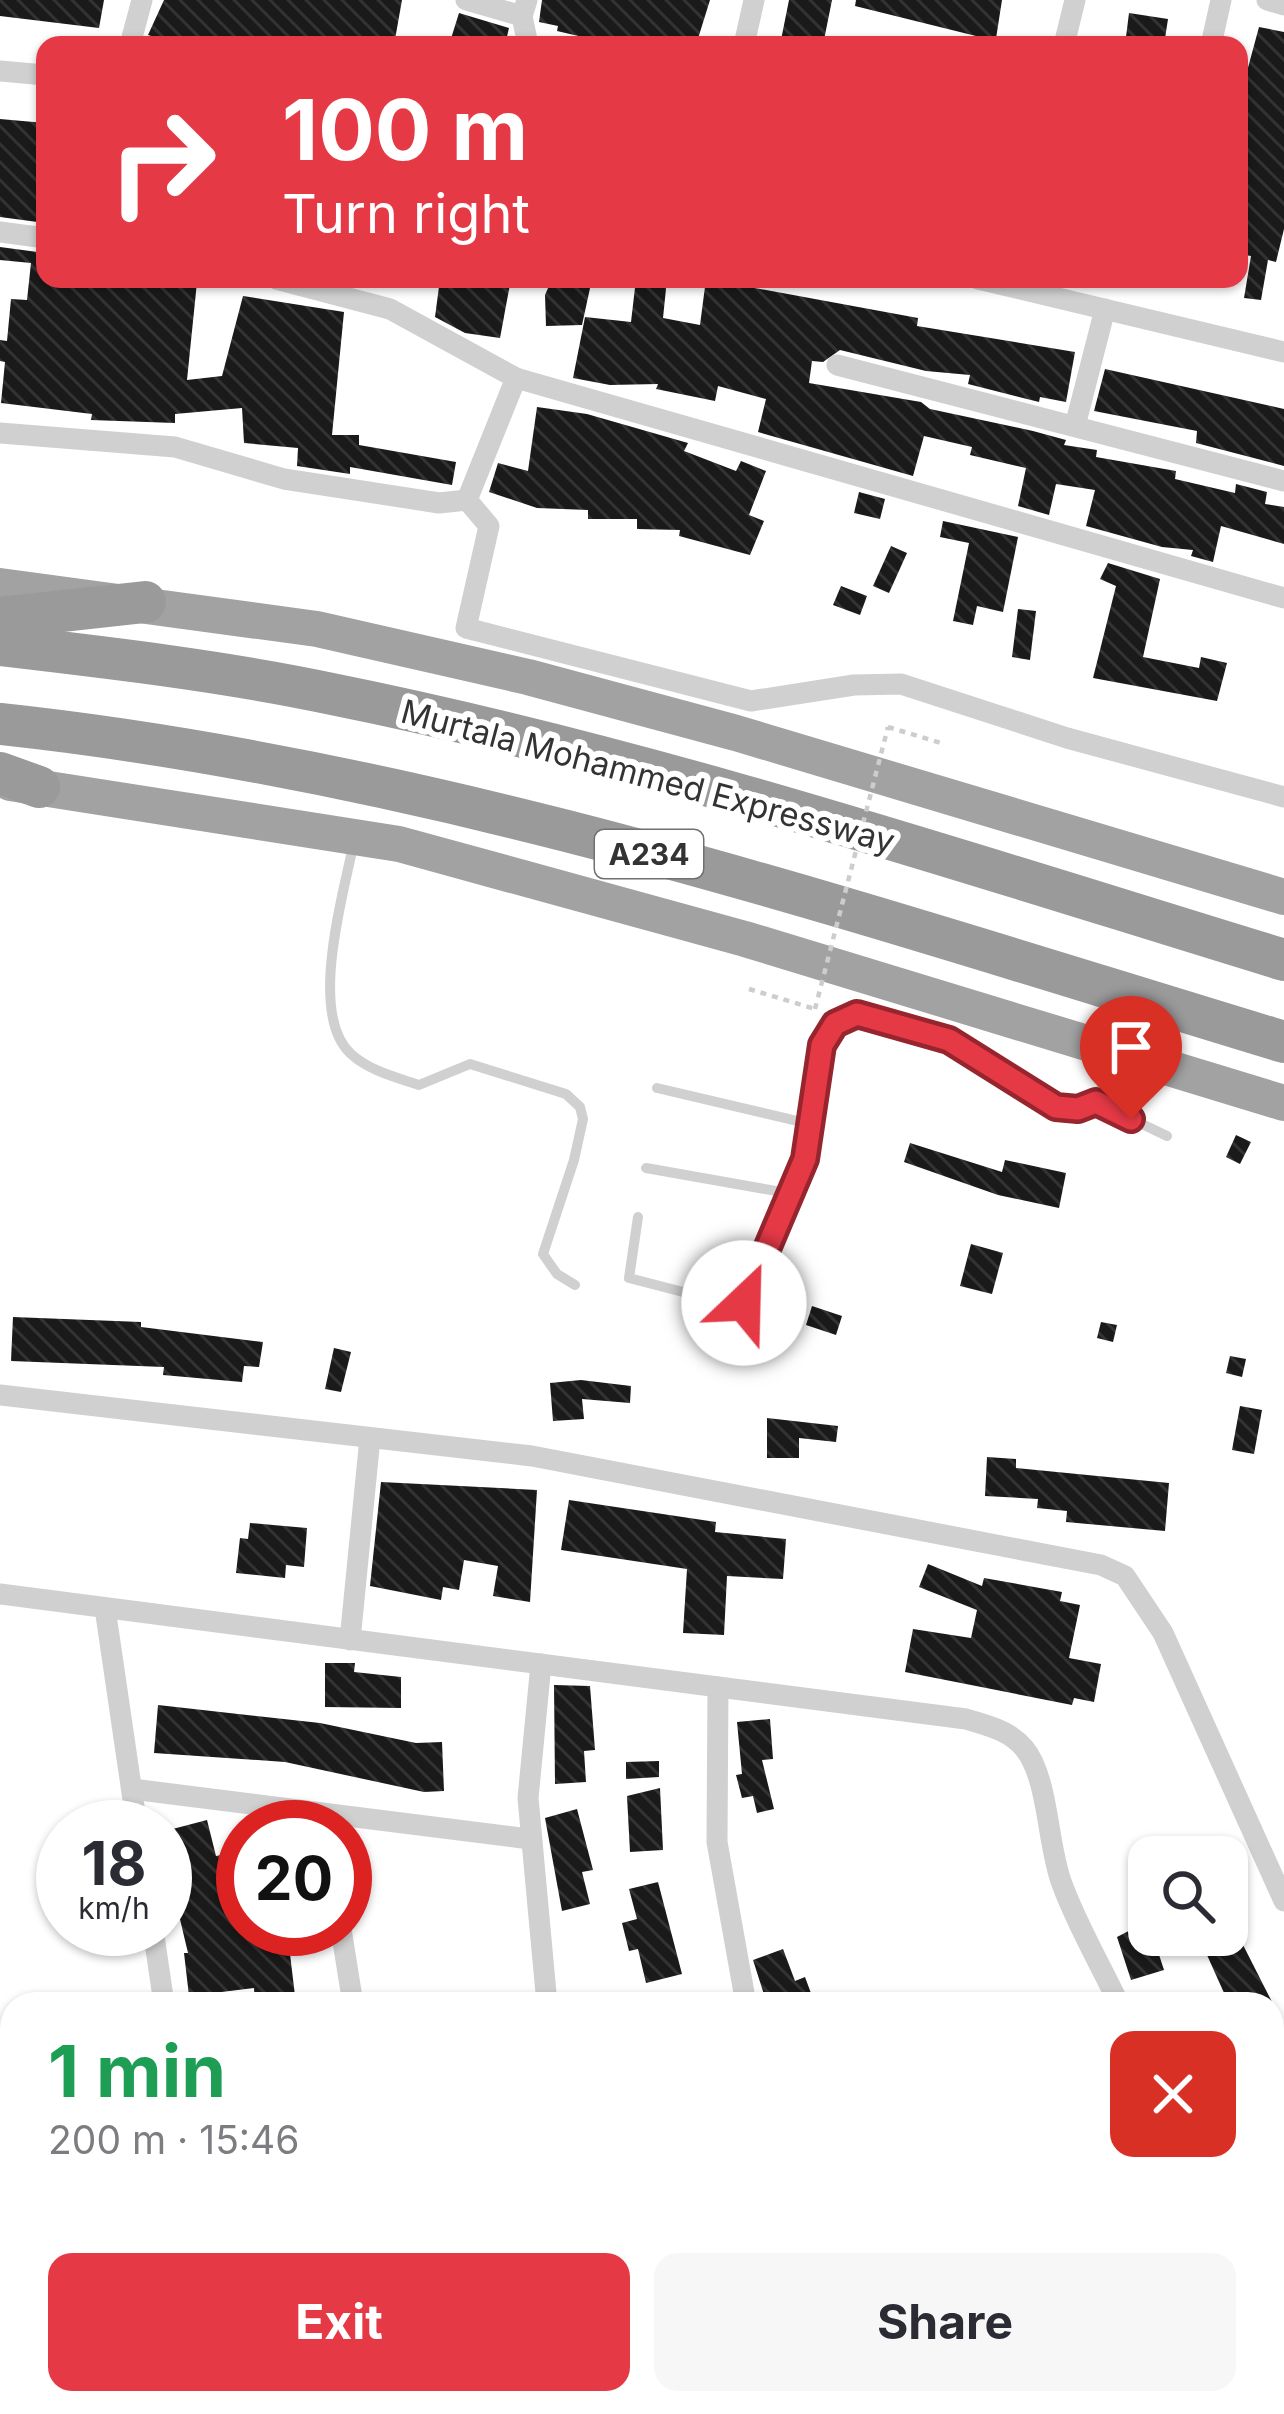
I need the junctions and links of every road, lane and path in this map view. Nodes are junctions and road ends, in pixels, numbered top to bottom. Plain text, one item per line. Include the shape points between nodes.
1 (142, 0) edge
2 (466, 0) edge
3 (754, 0) edge
4 (1076, 0) edge
5 (1221, 0) edge
6 (1267, 0) edge
7 (1284, 5) edge
8 (524, 8) edge
9 (132, 36) edge
10 (746, 36) edge
11 (1066, 36) edge
12 (1212, 36) edge
13 (0, 71) edge
14 (36, 74) edge
15 (0, 232) edge
16 (36, 237) edge
17 (310, 288) edge
18 (1025, 288) edge
19 (1105, 309) junction
20 (1284, 352) edge
21 (837, 365) dead end
22 (516, 378) junction
23 (1075, 426) junction
24 (0, 433) edge
25 (1284, 481) edge
26 (467, 500) junction
27 (0, 586) edge
28 (1284, 598) edge
29 (145, 602) junction
30 (0, 618) edge
31 (0, 644) edge
32 (0, 724) edge
33 (944, 744) dead end
34 (13, 781) edge
35 (1284, 797) edge
36 (356, 836) junction
37 (1171, 862) junction
38 (1284, 881) edge
39 (1284, 897) edge
40 (1284, 960) edge
41 (749, 989) dead end
42 (1284, 1042) edge
43 (1115, 1051) junction
44 (1168, 1067) junction
45 (657, 1088) dead end
46 (1096, 1102) junction
47 (1284, 1103) edge
48 (809, 1124) junction
49 (1284, 1125) edge
50 (1167, 1136) dead end
51 (646, 1168) dead end
52 (793, 1194) junction
53 (638, 1217) dead end
54 (575, 1285) dead end
55 (0, 1395) edge
56 (370, 1438) junction
57 (0, 1594) edge
58 (105, 1608) junction
59 (350, 1640) junction
60 (542, 1664) junction
61 (718, 1687) junction
62 (132, 1789) junction
63 (133, 1800) edge
64 (216, 1802) edge
65 (372, 1824) edge
66 (530, 1839) junction
67 (1284, 1901) edge
68 (157, 1956) edge
69 (345, 1956) edge
70 (162, 1992) edge
71 (351, 1992) edge
72 (546, 1992) edge
73 (744, 1992) edge
74 (1113, 1992) edge

1 - 9 street
2 - 8 street
3 - 10 street
4 - 11 street
5 - 12 street
6 - 7 street
13 - 14 street
15 - 16 street
17 - 22 street via 390,309
18 - 19 street
19 - 20 street
19 - 23 street
21 - 23 street
22 - 26 street
22 - 28 street
23 - 25 street
24 - 26 street via 176,447 284,479
26 - 35 street via 489,526 466,628 751,701 902,684
27 - 29 highway, Murtala Mohammed Expressway
29 - 30 highway
29 - 37 highway, Murtala Mohammed Expressway via 317,629 528,677
31 - 40 highway, Murtala Mohammed Expressway / A234 via 329,693 519,736
32 - 42 highway, A234 via 259,760 470,804
33 - 41 path, bridge via 888,728 815,1010
34 - 36 highway
36 - 43 highway via 745,939
36 - 54 lane via 329,992 335,1031 376,1070 419,1085 470,1064 566,1094 580,1106 574,1160 543,1254
37 - 38 highway
37 - 39 highway, Murtala Mohammed Expressway
43 - 44 highway
43 - 46 lane
44 - 47 highway
44 - 49 highway
45 - 48 lane
46 - 48 lane via 1056,1107 949,1040 857,1014 835,1024 822,1045
46 - 50 lane
48 - 52 lane
51 - 52 lane
52 - 53 lane via 737,1309 629,1278
55 - 56 street
56 - 59 street
56 - 67 street via 532,1456 1101,1565 1125,1576 1163,1634
57 - 58 street
58 - 59 street
58 - 62 street
59 - 60 street
60 - 61 street
60 - 66 street
61 - 73 street via 717,1842
61 - 74 street via 1002,1730 1026,1750 1061,1883
62 - 63 street
62 - 64 street
65 - 66 street
66 - 72 street
68 - 70 street
69 - 71 street

